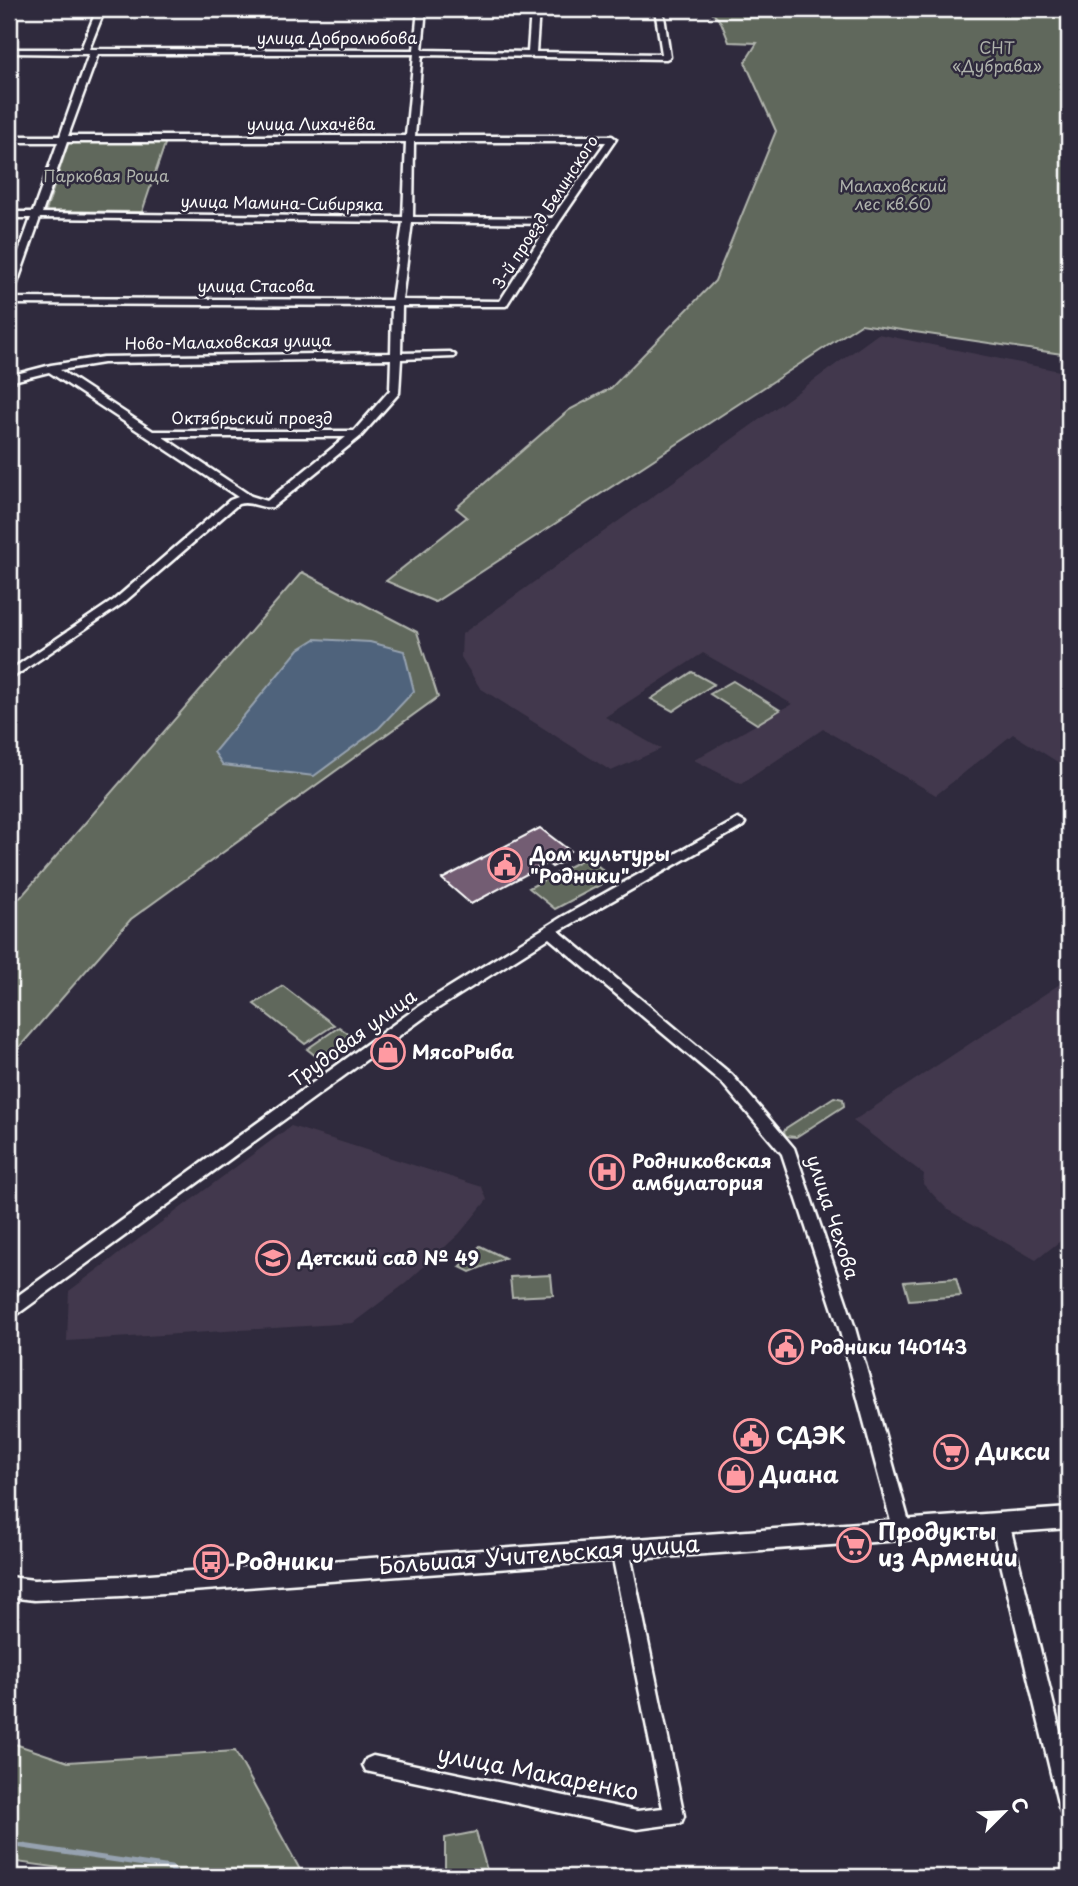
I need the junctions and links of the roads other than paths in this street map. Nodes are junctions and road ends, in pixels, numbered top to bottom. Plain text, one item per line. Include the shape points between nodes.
1 (101, 9) edge
2 (422, 9) edge
3 (535, 9) edge
4 (659, 9) edge
5 (9, 51) edge
6 (89, 52) junction
7 (418, 52) junction
8 (532, 54) junction
9 (410, 138) junction
10 (9, 139) edge
11 (62, 139) junction
12 (612, 139) joint
13 (9, 215) edge
14 (37, 215) junction
15 (408, 220) junction
16 (555, 221) junction
17 (9, 292) edge
18 (9, 301) edge
19 (397, 303) junction
20 (503, 304) joint
21 (397, 355) junction
22 (450, 355) dead end
23 (51, 368) junction
24 (9, 379) edge
25 (148, 434) junction
26 (357, 434) junction
27 (247, 498) junction
28 (9, 676) edge
29 (738, 823) dead end
30 (550, 931) junction
31 (9, 1311) edge
32 (1069, 1518) edge
33 (1000, 1522) junction
34 (902, 1529) junction
35 (620, 1549) junction
36 (9, 1587) edge
37 (373, 1765) dead end
38 (1069, 1807) edge

1 - 6 street
2 - 7 street
3 - 8 street
4 - 8 street, улица Добролюбова via 666,57
5 - 6 street, улица Добролюбова
6 - 7 street, улица Добролюбова
6 - 11 street
7 - 8 street, улица Добролюбова
7 - 9 street
9 - 11 street, улица Лихачёва
9 - 12 street, улица Лихачёва
9 - 15 street
10 - 11 street, улица Лихачёва
11 - 14 street
12 - 16 street, 3-й проезд Белинского
13 - 14 street, улица Мамина-Сибиряка
14 - 15 street, улица Мамина-Сибиряка
14 - 17 street
15 - 16 street, улица Мамина-Сибиряка
15 - 19 street
16 - 20 street, 3-й проезд Белинского
18 - 19 street, улица Стасова
19 - 20 street, улица Стасова
19 - 21 street
21 - 22 street, Ново-Малаховская улица
21 - 23 street, Ново-Малаховская улица via 103,360
21 - 26 street via 395,391
23 - 24 street, Ново-Малаховская улица
23 - 25 street, Октябрьский проезд
25 - 26 street, Октябрьский проезд
25 - 27 street, Октябрьский проезд
26 - 27 street via 269,505
27 - 28 street via 234,502 118,602
29 - 30 street, Трудовая улица
30 - 31 street, Трудовая улица via 424,1010
30 - 34 street, улица Чехова via 727,1079 789,1153 847,1328
32 - 33 main road, Большая Учительская улица
33 - 34 main road, Большая Учительская улица
33 - 38 street
34 - 35 main road, Большая Учительская улица
35 - 36 main road, Большая Учительская улица via 122,1586
35 - 37 street, улица Макаренко via 674,1816 637,1820

